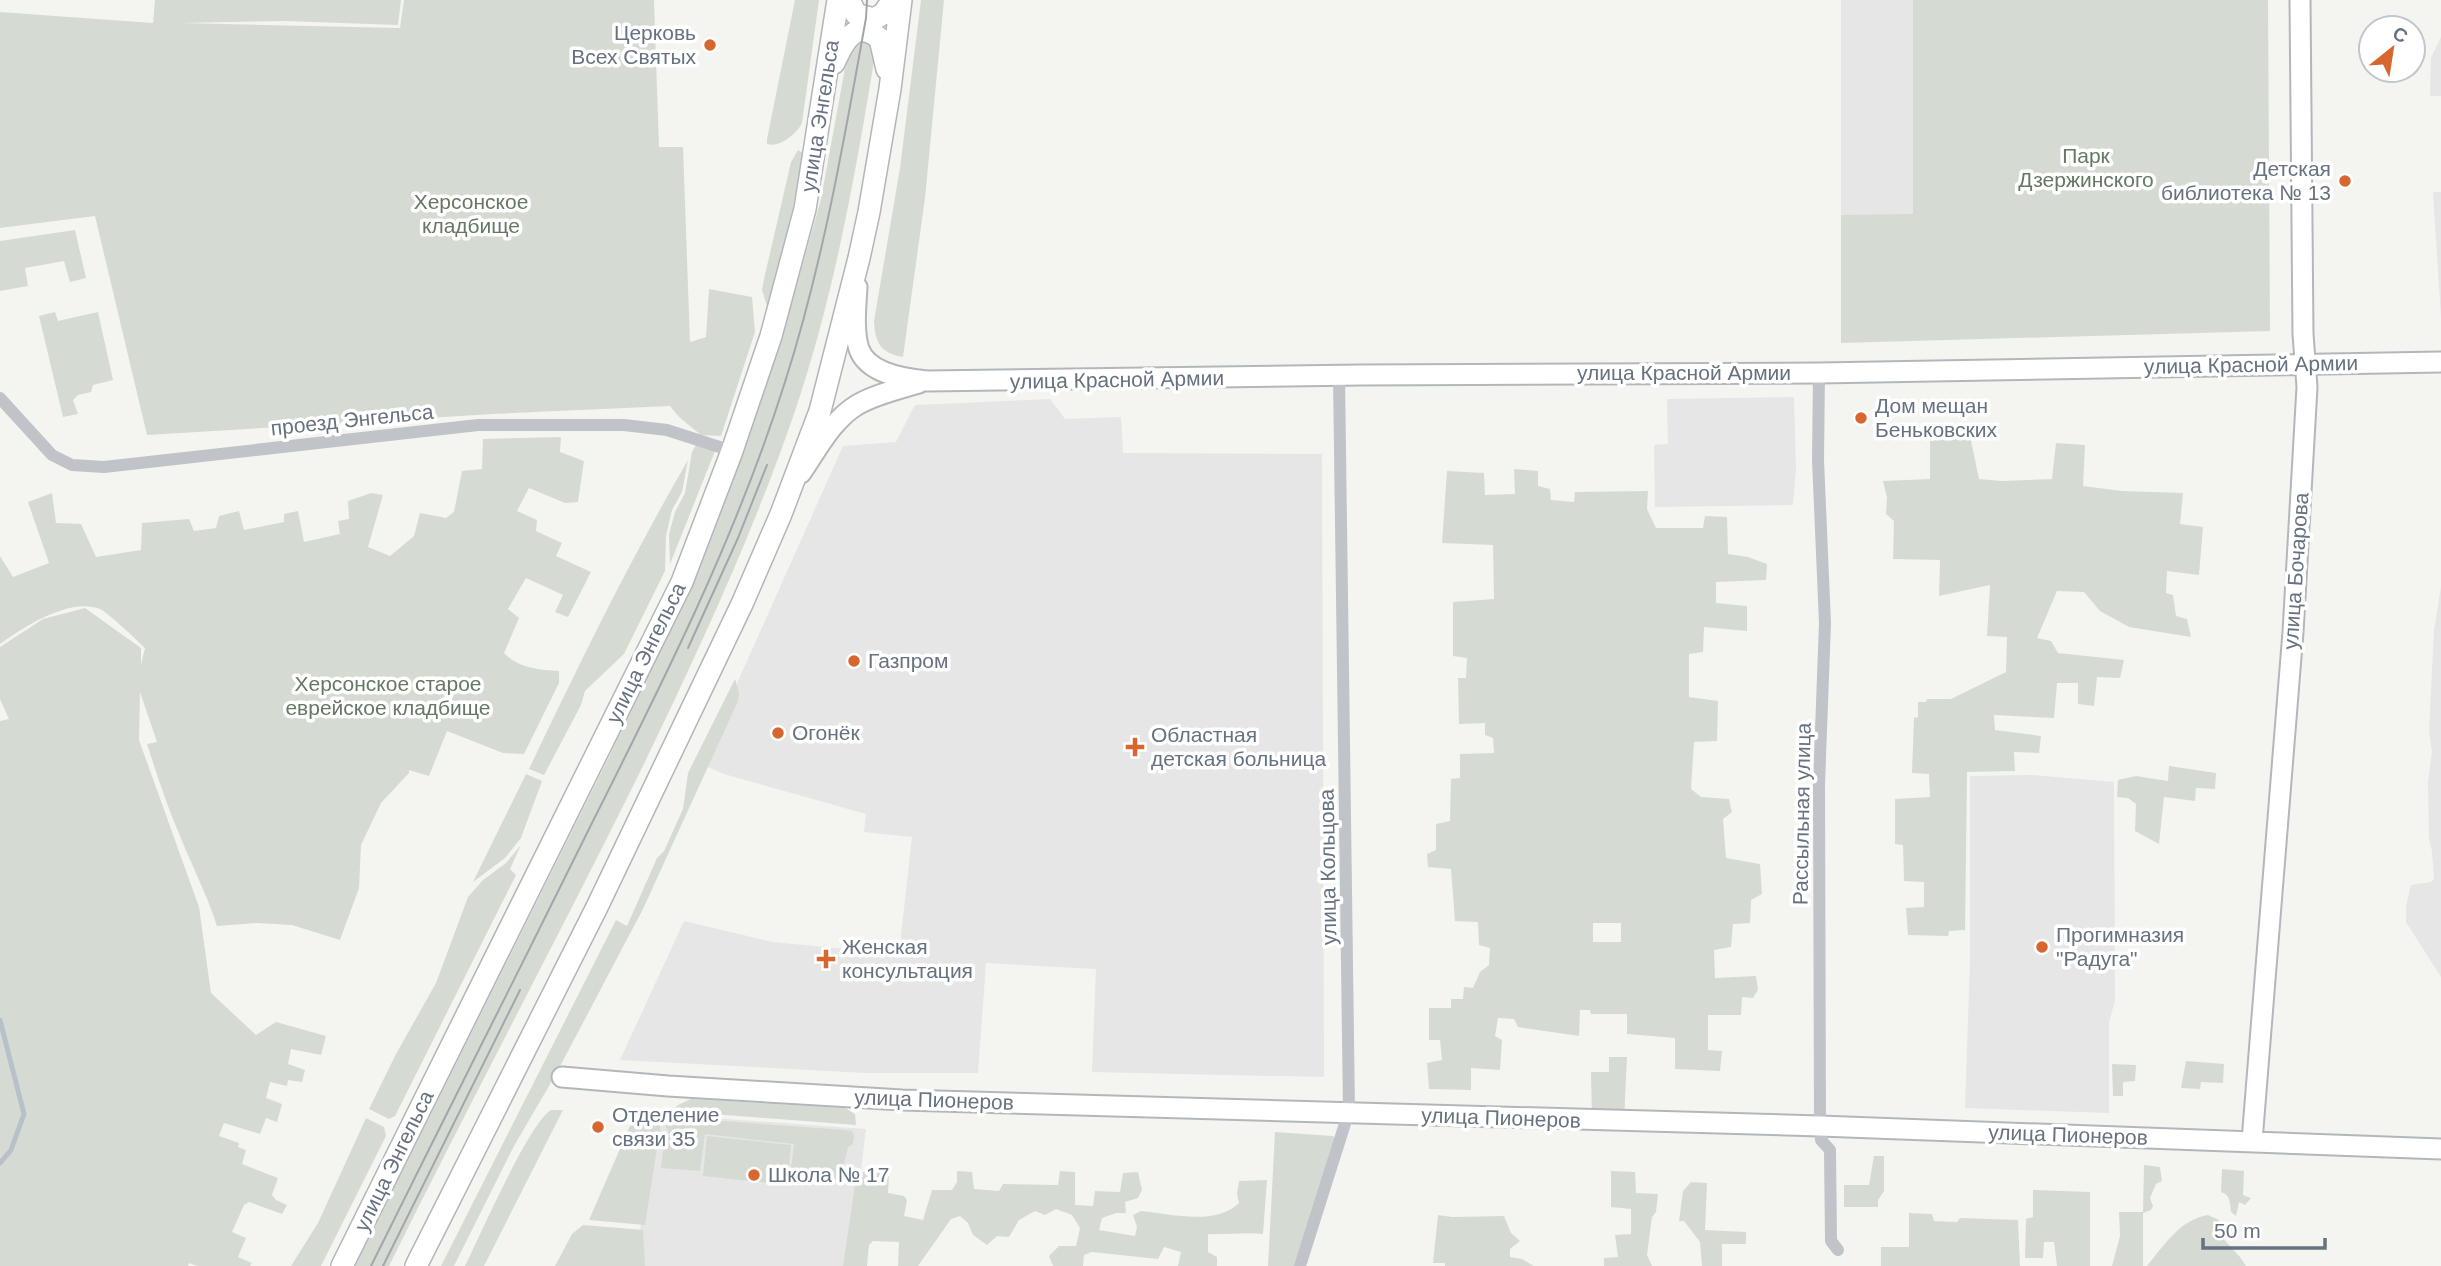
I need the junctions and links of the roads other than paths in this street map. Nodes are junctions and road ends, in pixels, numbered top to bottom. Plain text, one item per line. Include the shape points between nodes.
1 (838, 0) edge
2 (849, 0) edge
3 (892, 0) edge
4 (901, 0) edge
5 (2300, 0) edge
6 (826, 80) junction
7 (890, 89) junction
8 (859, 258) junction
9 (2441, 362) edge
10 (2306, 364) junction
11 (1819, 373) junction
12 (1339, 376) junction
13 (927, 381) junction
14 (0, 398) edge
15 (732, 451) junction
16 (781, 513) junction
17 (562, 1077) dead end
18 (1349, 1111) junction
19 (1820, 1126) junction
20 (2252, 1141) junction
21 (2441, 1149) edge
22 (1838, 1250) dead end
23 (342, 1266) edge
24 (416, 1266) edge
25 (1300, 1266) edge

1 - 6 main road, улица Энгельса
2 - 3 main road via 856,14 874,19
4 - 7 main road
5 - 10 street, улица Бочарова
6 - 7 main road via 842,45 860,30 880,38
6 - 15 main road, улица Энгельса via 806,209 771,336
7 - 8 main road
8 - 13 street via 859,349 880,369 901,378
8 - 16 main road via 820,411
9 - 10 street, улица Красной Армии
10 - 11 street, улица Красной Армии
10 - 20 street, улица Бочарова via 2292,632
11 - 12 street, улица Красной Армии
11 - 19 street, Рассыльная улица via 1825,622 1819,784
12 - 13 street, улица Красной Армии
12 - 18 street, улица Кольцова
13 - 16 street via 873,397 837,422 800,474
14 - 15 street, проезд Энгельса via 52,455 72,464 103,467 478,425 624,425 667,430
15 - 23 main road, улица Энгельса via 682,582
16 - 24 main road via 597,907
17 - 18 street, улица Пионеров via 879,1100
18 - 19 street, улица Пионеров
18 - 25 street, улица Кольцова
19 - 20 street, улица Пионеров
19 - 22 street, Рассыльная улица via 1821,1140 1830,1150 1831,1241
20 - 21 street, улица Пионеров

